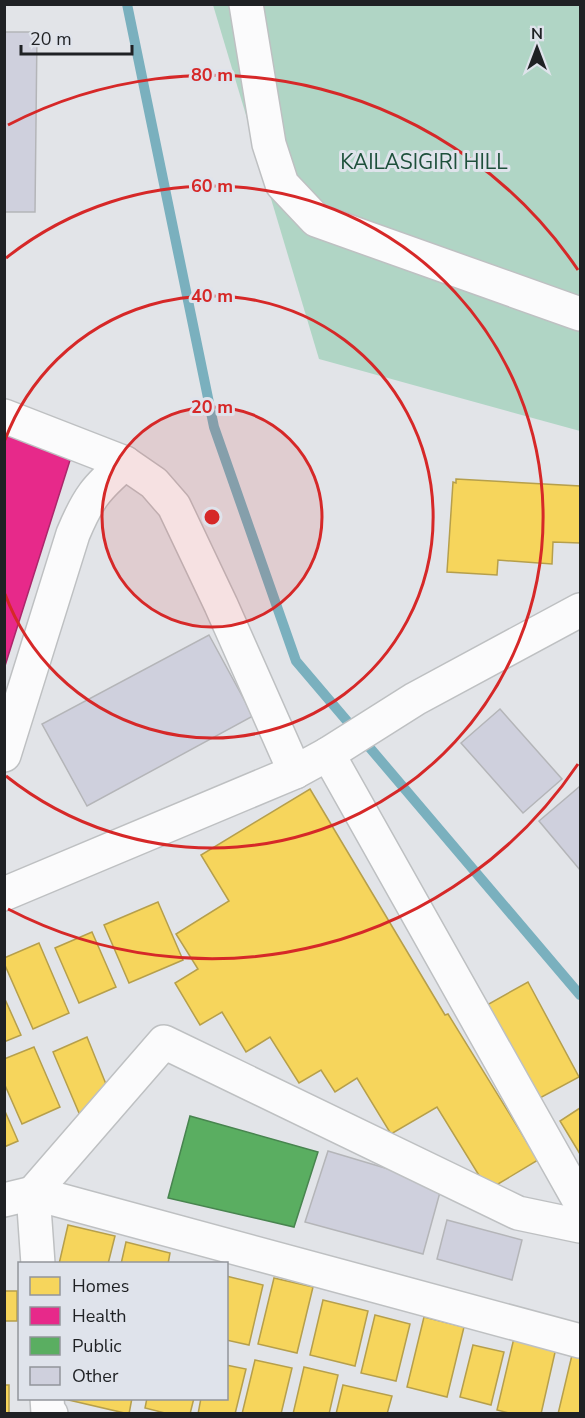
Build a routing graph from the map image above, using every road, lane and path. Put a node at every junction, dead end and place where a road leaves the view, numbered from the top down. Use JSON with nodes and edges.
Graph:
{"nodes":[{"id":1,"x":246,"y":4,"type":"edge"},
{"id":2,"x":580,"y":314,"type":"edge"},
{"id":3,"x":4,"y":416,"type":"edge"},
{"id":4,"x":125,"y":463,"type":"junction"},
{"id":5,"x":580,"y":610,"type":"edge"},
{"id":6,"x":338,"y":747,"type":"junction"},
{"id":7,"x":4,"y":755,"type":"edge"},
{"id":8,"x":295,"y":772,"type":"junction"},
{"id":9,"x":4,"y":894,"type":"edge"},
{"id":10,"x":19,"y":1196,"type":"edge"},
{"id":11,"x":580,"y":1202,"type":"edge"},
{"id":12,"x":580,"y":1226,"type":"edge"},
{"id":13,"x":38,"y":1262,"type":"edge"},
{"id":14,"x":580,"y":1341,"type":"edge"}],
"edges":[{"from":1,"to":2,"type":"street"},
{"from":3,"to":4,"type":"street"},
{"from":4,"to":7,"type":"street"},
{"from":4,"to":8,"type":"street"},
{"from":5,"to":6,"type":"street"},
{"from":6,"to":8,"type":"street"},
{"from":6,"to":11,"type":"street"},
{"from":8,"to":9,"type":"street"},
{"from":10,"to":12,"type":"street"},
{"from":10,"to":13,"type":"street"},
{"from":10,"to":14,"type":"street"}]}
